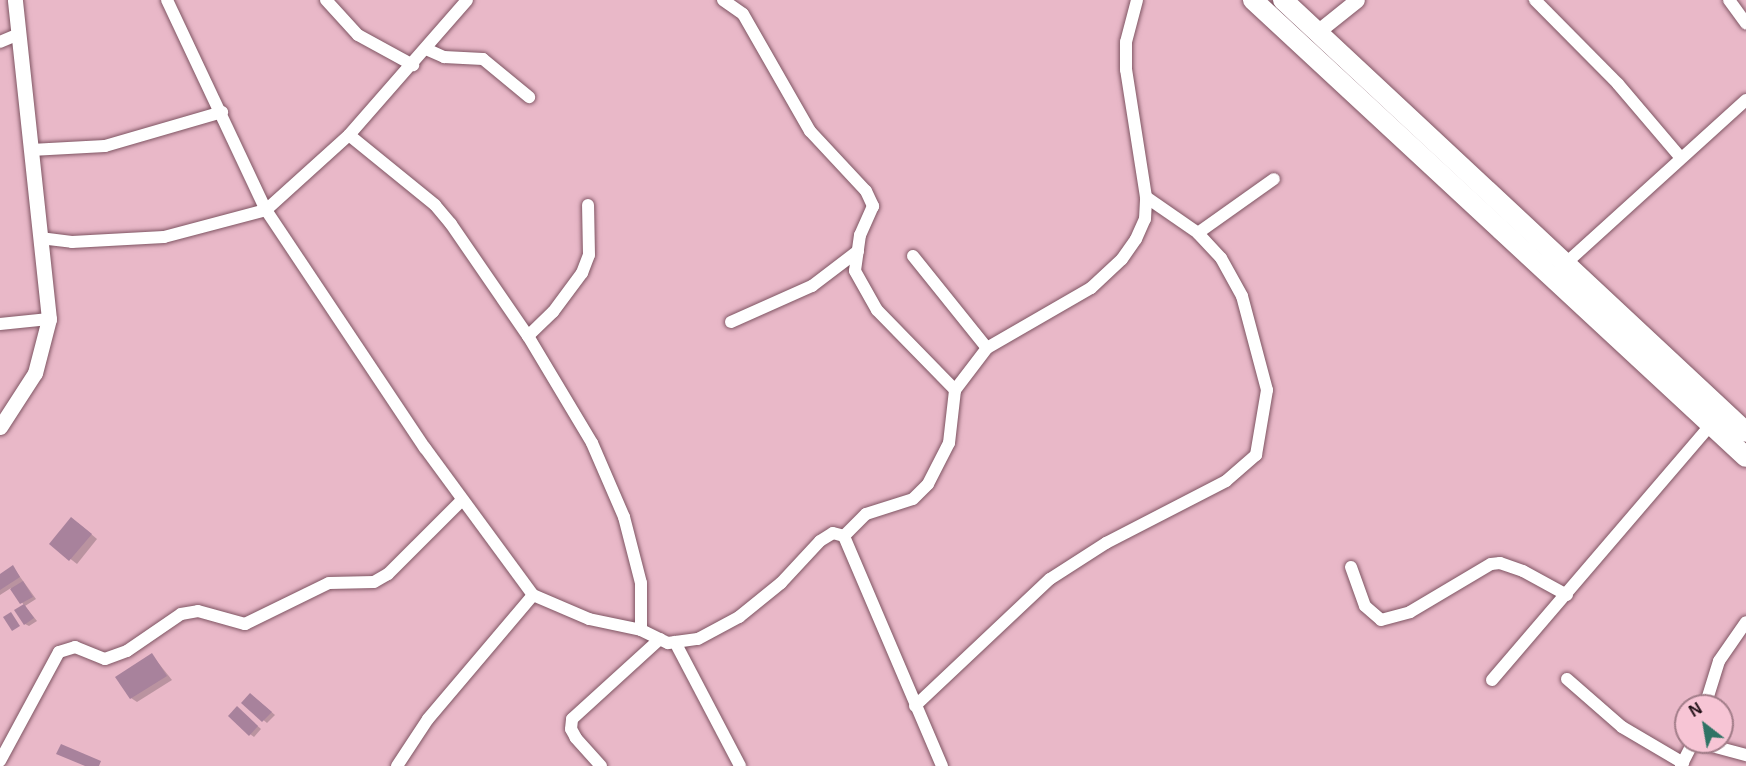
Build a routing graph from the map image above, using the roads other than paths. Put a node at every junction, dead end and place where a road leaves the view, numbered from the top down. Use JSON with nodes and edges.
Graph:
{"nodes":[{"id":1,"x":15,"y":0,"type":"edge"},
{"id":2,"x":166,"y":0,"type":"edge"},
{"id":3,"x":326,"y":0,"type":"edge"},
{"id":4,"x":467,"y":0,"type":"edge"},
{"id":5,"x":1137,"y":0,"type":"edge"},
{"id":6,"x":1253,"y":0,"type":"edge"},
{"id":7,"x":1283,"y":0,"type":"edge"},
{"id":8,"x":1357,"y":0,"type":"edge"},
{"id":9,"x":1535,"y":0,"type":"edge"},
{"id":10,"x":1729,"y":0,"type":"edge"},
{"id":11,"x":728,"y":1,"type":"edge"},
{"id":12,"x":1746,"y":23,"type":"edge"},
{"id":13,"x":1317,"y":32,"type":"junction"},
{"id":14,"x":19,"y":34,"type":"junction"},
{"id":15,"x":0,"y":42,"type":"edge"},
{"id":16,"x":426,"y":49,"type":"junction"},
{"id":17,"x":413,"y":65,"type":"junction"},
{"id":18,"x":529,"y":98,"type":"dead end"},
{"id":19,"x":1746,"y":100,"type":"edge"},
{"id":20,"x":222,"y":112,"type":"junction"},
{"id":21,"x":349,"y":135,"type":"junction"},
{"id":22,"x":31,"y":150,"type":"junction"},
{"id":23,"x":1681,"y":158,"type":"junction"},
{"id":24,"x":1274,"y":179,"type":"dead end"},
{"id":25,"x":1146,"y":198,"type":"junction"},
{"id":26,"x":588,"y":205,"type":"dead end"},
{"id":27,"x":267,"y":210,"type":"junction"},
{"id":28,"x":1198,"y":233,"type":"junction"},
{"id":29,"x":40,"y":238,"type":"junction"},
{"id":30,"x":858,"y":251,"type":"junction"},
{"id":31,"x":913,"y":256,"type":"dead end"},
{"id":32,"x":1565,"y":264,"type":"junction"},
{"id":33,"x":49,"y":319,"type":"junction"},
{"id":34,"x":732,"y":322,"type":"dead end"},
{"id":35,"x":0,"y":324,"type":"edge"},
{"id":36,"x":528,"y":336,"type":"junction"},
{"id":37,"x":987,"y":348,"type":"junction"},
{"id":38,"x":955,"y":390,"type":"junction"},
{"id":39,"x":1710,"y":426,"type":"junction"},
{"id":40,"x":0,"y":427,"type":"edge"},
{"id":41,"x":1746,"y":432,"type":"edge"},
{"id":42,"x":1746,"y":457,"type":"edge"},
{"id":43,"x":461,"y":501,"type":"junction"},
{"id":44,"x":844,"y":537,"type":"junction"},
{"id":45,"x":1351,"y":567,"type":"dead end"},
{"id":46,"x":533,"y":595,"type":"junction"},
{"id":47,"x":1567,"y":595,"type":"junction"},
{"id":48,"x":1746,"y":621,"type":"edge"},
{"id":49,"x":641,"y":630,"type":"junction"},
{"id":50,"x":660,"y":639,"type":"junction"},
{"id":51,"x":675,"y":642,"type":"junction"},
{"id":52,"x":1567,"y":679,"type":"dead end"},
{"id":53,"x":1492,"y":680,"type":"dead end"},
{"id":54,"x":1709,"y":694,"type":"edge"},
{"id":55,"x":915,"y":706,"type":"junction"},
{"id":56,"x":0,"y":761,"type":"edge"},
{"id":57,"x":1682,"y":765,"type":"edge"},
{"id":58,"x":397,"y":766,"type":"edge"},
{"id":59,"x":601,"y":766,"type":"edge"},
{"id":60,"x":740,"y":766,"type":"edge"},
{"id":61,"x":942,"y":766,"type":"edge"}],
"edges":[{"from":1,"to":14,"type":"street"},
{"from":2,"to":20,"type":"street"},
{"from":3,"to":17,"type":"street"},
{"from":4,"to":16,"type":"street"},
{"from":5,"to":25,"type":"street"},
{"from":6,"to":39,"type":"main road"},
{"from":7,"to":13,"type":"main road"},
{"from":8,"to":13,"type":"street"},
{"from":9,"to":23,"type":"street"},
{"from":10,"to":12,"type":"street"},
{"from":11,"to":30,"type":"street"},
{"from":13,"to":32,"type":"main road"},
{"from":14,"to":15,"type":"street"},
{"from":14,"to":22,"type":"street"},
{"from":16,"to":17,"type":"street"},
{"from":16,"to":18,"type":"street"},
{"from":17,"to":21,"type":"street"},
{"from":19,"to":23,"type":"street"},
{"from":20,"to":22,"type":"street"},
{"from":20,"to":27,"type":"street"},
{"from":21,"to":27,"type":"street"},
{"from":21,"to":36,"type":"street"},
{"from":22,"to":29,"type":"street"},
{"from":23,"to":32,"type":"street"},
{"from":24,"to":28,"type":"street"},
{"from":25,"to":28,"type":"street"},
{"from":25,"to":37,"type":"street"},
{"from":26,"to":36,"type":"street"},
{"from":27,"to":29,"type":"street"},
{"from":27,"to":43,"type":"street"},
{"from":28,"to":55,"type":"street"},
{"from":29,"to":33,"type":"street"},
{"from":30,"to":34,"type":"street"},
{"from":30,"to":38,"type":"street"},
{"from":31,"to":37,"type":"street"},
{"from":32,"to":41,"type":"main road"},
{"from":33,"to":35,"type":"street"},
{"from":33,"to":40,"type":"street"},
{"from":36,"to":49,"type":"street"},
{"from":37,"to":38,"type":"street"},
{"from":38,"to":44,"type":"street"},
{"from":39,"to":42,"type":"main road"},
{"from":39,"to":47,"type":"street"},
{"from":43,"to":46,"type":"street"},
{"from":43,"to":56,"type":"street"},
{"from":44,"to":51,"type":"street"},
{"from":44,"to":55,"type":"street"},
{"from":45,"to":47,"type":"street"},
{"from":46,"to":49,"type":"street"},
{"from":46,"to":58,"type":"street"},
{"from":47,"to":53,"type":"street"},
{"from":48,"to":54,"type":"street"},
{"from":49,"to":50,"type":"street"},
{"from":50,"to":51,"type":"street"},
{"from":50,"to":59,"type":"street"},
{"from":51,"to":60,"type":"street"},
{"from":52,"to":57,"type":"street"},
{"from":55,"to":61,"type":"street"}]}
